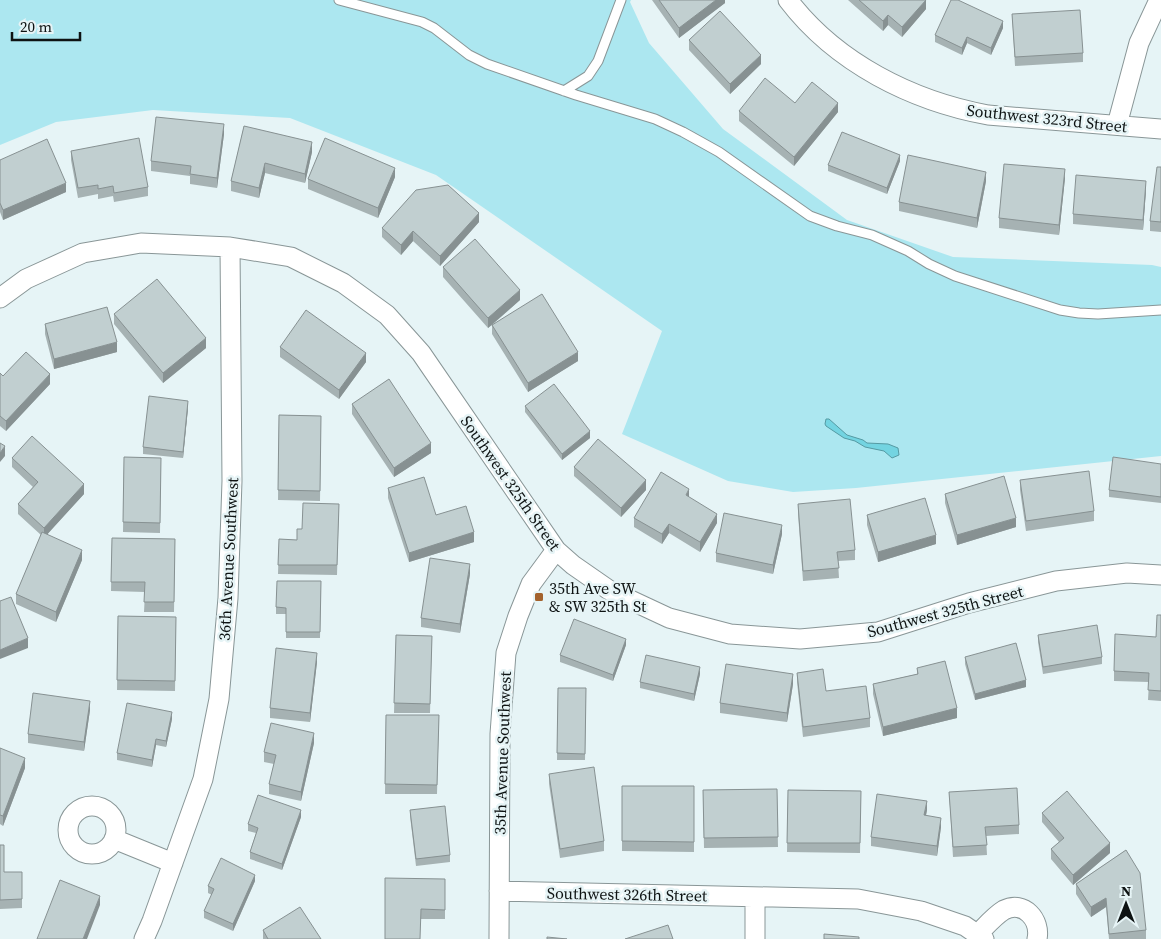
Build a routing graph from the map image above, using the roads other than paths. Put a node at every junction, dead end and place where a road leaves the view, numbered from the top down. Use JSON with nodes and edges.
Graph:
{"nodes":[{"id":1,"x":339,"y":0,"type":"edge"},
{"id":2,"x":621,"y":0,"type":"edge"},
{"id":3,"x":788,"y":0,"type":"edge"},
{"id":4,"x":1158,"y":0,"type":"edge"},
{"id":5,"x":564,"y":91,"type":"junction"},
{"id":6,"x":1117,"y":126,"type":"junction"},
{"id":7,"x":1161,"y":129,"type":"edge"},
{"id":8,"x":230,"y":247,"type":"junction"},
{"id":9,"x":0,"y":298,"type":"edge"},
{"id":10,"x":1161,"y":310,"type":"edge"},
{"id":11,"x":556,"y":550,"type":"junction"},
{"id":12,"x":1161,"y":575,"type":"edge"},
{"id":13,"x":114,"y":839,"type":"dead end"},
{"id":14,"x":173,"y":863,"type":"junction"},
{"id":15,"x":499,"y":891,"type":"junction"},
{"id":16,"x":755,"y":897,"type":"junction"},
{"id":17,"x":980,"y":937,"type":"edge"},
{"id":18,"x":144,"y":939,"type":"edge"},
{"id":19,"x":499,"y":939,"type":"edge"},
{"id":20,"x":754,"y":939,"type":"edge"},
{"id":21,"x":1037,"y":939,"type":"edge"}],
"edges":[{"from":1,"to":5,"type":"lane"},
{"from":2,"to":5,"type":"lane"},
{"from":3,"to":6,"type":"street","name":"Southwest 323rd Street"},
{"from":4,"to":6,"type":"street"},
{"from":5,"to":10,"type":"lane"},
{"from":6,"to":7,"type":"street","name":"Southwest 323rd Street"},
{"from":8,"to":9,"type":"street","name":"Southwest 325th Street"},
{"from":8,"to":11,"type":"street","name":"Southwest 325th Street"},
{"from":8,"to":14,"type":"street","name":"36th Avenue Southwest"},
{"from":11,"to":12,"type":"street","name":"Southwest 325th Street"},
{"from":11,"to":15,"type":"street","name":"35th Avenue Southwest"},
{"from":13,"to":14,"type":"street"},
{"from":14,"to":18,"type":"street","name":"36th Avenue Southwest"},
{"from":15,"to":16,"type":"street","name":"Southwest 326th Street"},
{"from":15,"to":19,"type":"street","name":"35th Avenue Southwest"},
{"from":16,"to":17,"type":"street","name":"Southwest 326th Street"},
{"from":16,"to":20,"type":"street"},
{"from":17,"to":21,"type":"street","name":"Southwest 326th Street"}]}
